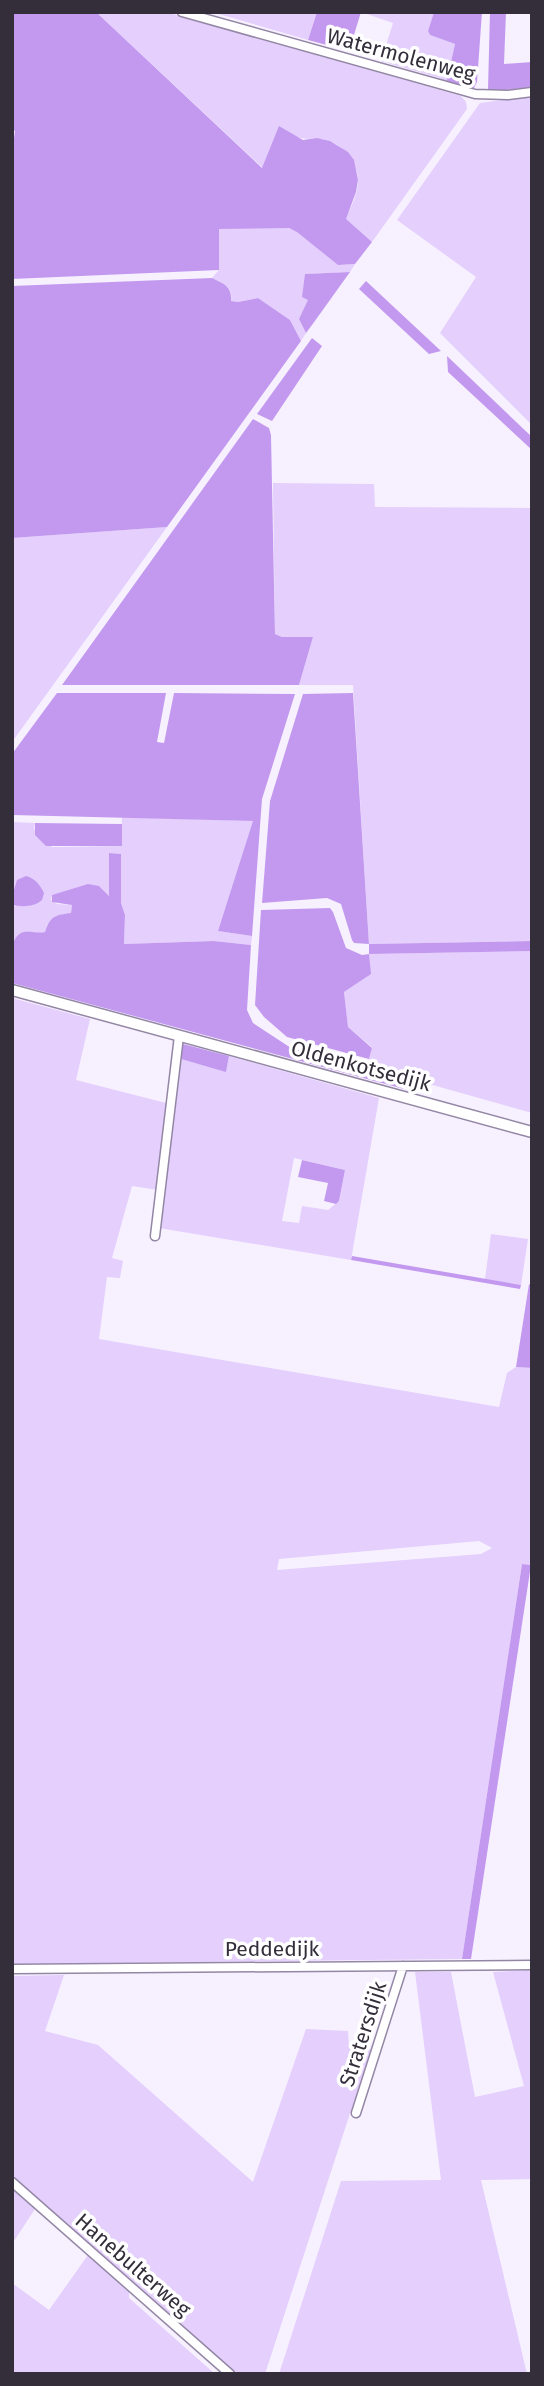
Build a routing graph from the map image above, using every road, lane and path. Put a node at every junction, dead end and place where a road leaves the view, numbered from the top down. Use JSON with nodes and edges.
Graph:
{"nodes":[{"id":1,"x":182,"y":12,"type":"edge"},
{"id":2,"x":532,"y":92,"type":"edge"},
{"id":3,"x":12,"y":990,"type":"edge"},
{"id":4,"x":179,"y":1036,"type":"junction"},
{"id":5,"x":532,"y":1132,"type":"edge"},
{"id":6,"x":155,"y":1236,"type":"dead end"},
{"id":7,"x":532,"y":1965,"type":"edge"},
{"id":8,"x":403,"y":1966,"type":"junction"},
{"id":9,"x":12,"y":1969,"type":"edge"},
{"id":10,"x":356,"y":2113,"type":"dead end"},
{"id":11,"x":12,"y":2182,"type":"edge"},
{"id":12,"x":229,"y":2374,"type":"edge"}],
"edges":[{"from":1,"to":2,"type":"street","name":"Watermolenweg"},
{"from":3,"to":4,"type":"street","name":"Oldenkotsedijk"},
{"from":4,"to":5,"type":"street","name":"Oldenkotsedijk"},
{"from":4,"to":6,"type":"street"},
{"from":7,"to":8,"type":"street","name":"Peddedijk"},
{"from":8,"to":9,"type":"street","name":"Peddedijk"},
{"from":8,"to":10,"type":"street","name":"Stratersdijk"},
{"from":11,"to":12,"type":"street","name":"Hanebulterweg"}]}
